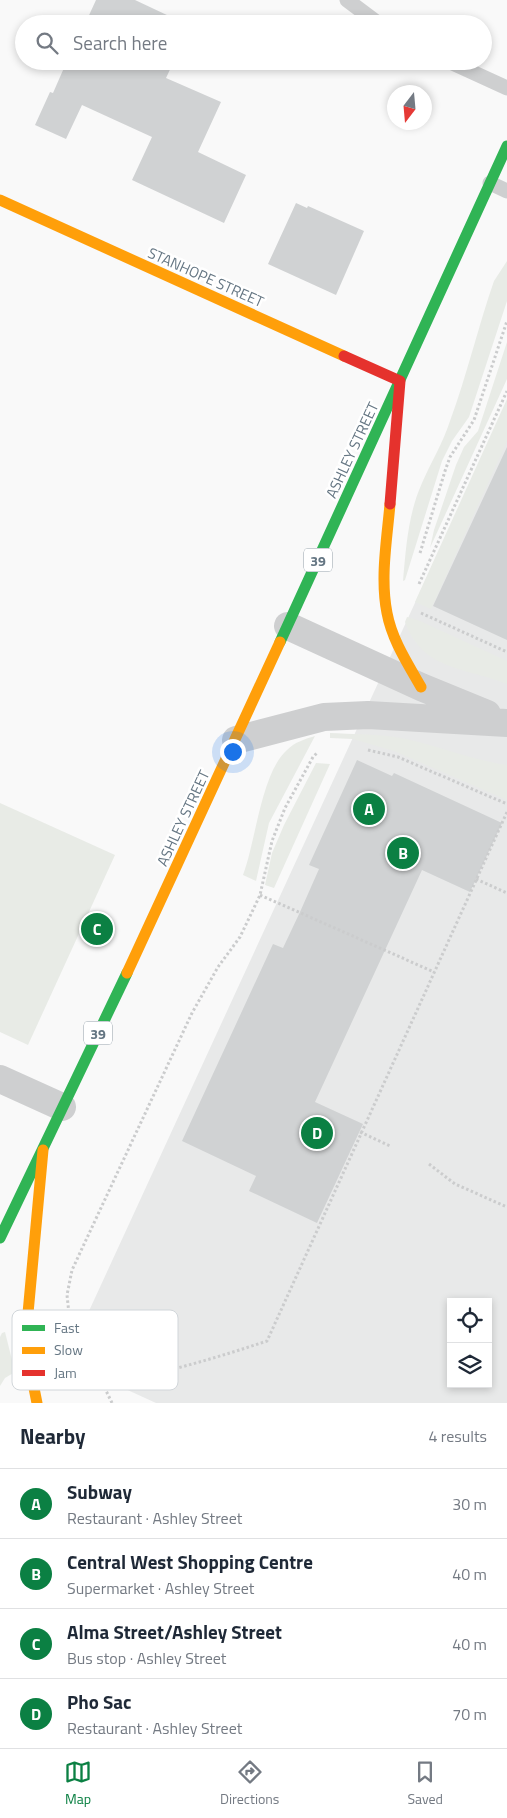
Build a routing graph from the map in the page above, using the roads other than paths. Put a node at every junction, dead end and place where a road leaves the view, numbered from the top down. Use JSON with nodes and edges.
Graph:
{"nodes":[{"id":1,"x":347,"y":0,"type":"edge"},
{"id":2,"x":367,"y":15,"type":"edge"},
{"id":3,"x":468,"y":70,"type":"edge"},
{"id":4,"x":507,"y":88,"type":"edge"},
{"id":5,"x":507,"y":146,"type":"edge"},
{"id":6,"x":490,"y":183,"type":"junction"},
{"id":7,"x":507,"y":191,"type":"edge"},
{"id":8,"x":0,"y":200,"type":"edge"},
{"id":9,"x":400,"y":381,"type":"junction"},
{"id":10,"x":288,"y":626,"type":"junction"},
{"id":11,"x":421,"y":687,"type":"junction"},
{"id":12,"x":507,"y":722,"type":"edge"},
{"id":13,"x":236,"y":740,"type":"junction"},
{"id":14,"x":0,"y":1079,"type":"edge"},
{"id":15,"x":62,"y":1107,"type":"junction"},
{"id":16,"x":44,"y":1144,"type":"junction"},
{"id":17,"x":0,"y":1238,"type":"edge"},
{"id":18,"x":28,"y":1310,"type":"edge"},
{"id":19,"x":35,"y":1390,"type":"edge"},
{"id":20,"x":38,"y":1403,"type":"edge"}],
"edges":[{"from":1,"to":2,"type":"lane"},
{"from":3,"to":4,"type":"lane"},
{"from":5,"to":6,"type":"main road","name":"ASHLEY STREET","number":"39"},
{"from":6,"to":7,"type":"lane"},
{"from":6,"to":9,"type":"main road","name":"ASHLEY STREET","number":"39"},
{"from":8,"to":9,"type":"main road","name":"STANHOPE STREET"},
{"from":9,"to":10,"type":"main road","name":"ASHLEY STREET","number":"39"},
{"from":9,"to":11,"type":"main road","name":"ASHLEY STREET"},
{"from":10,"to":11,"type":"street"},
{"from":10,"to":13,"type":"main road","name":"ASHLEY STREET","number":"39"},
{"from":11,"to":12,"type":"street"},
{"from":12,"to":13,"type":"street"},
{"from":13,"to":15,"type":"main road","name":"ASHLEY STREET","number":"39"},
{"from":14,"to":15,"type":"street"},
{"from":15,"to":16,"type":"main road","name":"ASHLEY STREET","number":"39"},
{"from":16,"to":17,"type":"main road","name":"ASHLEY STREET","number":"39"},
{"from":16,"to":18,"type":"main road"},
{"from":19,"to":20,"type":"main road"}]}
